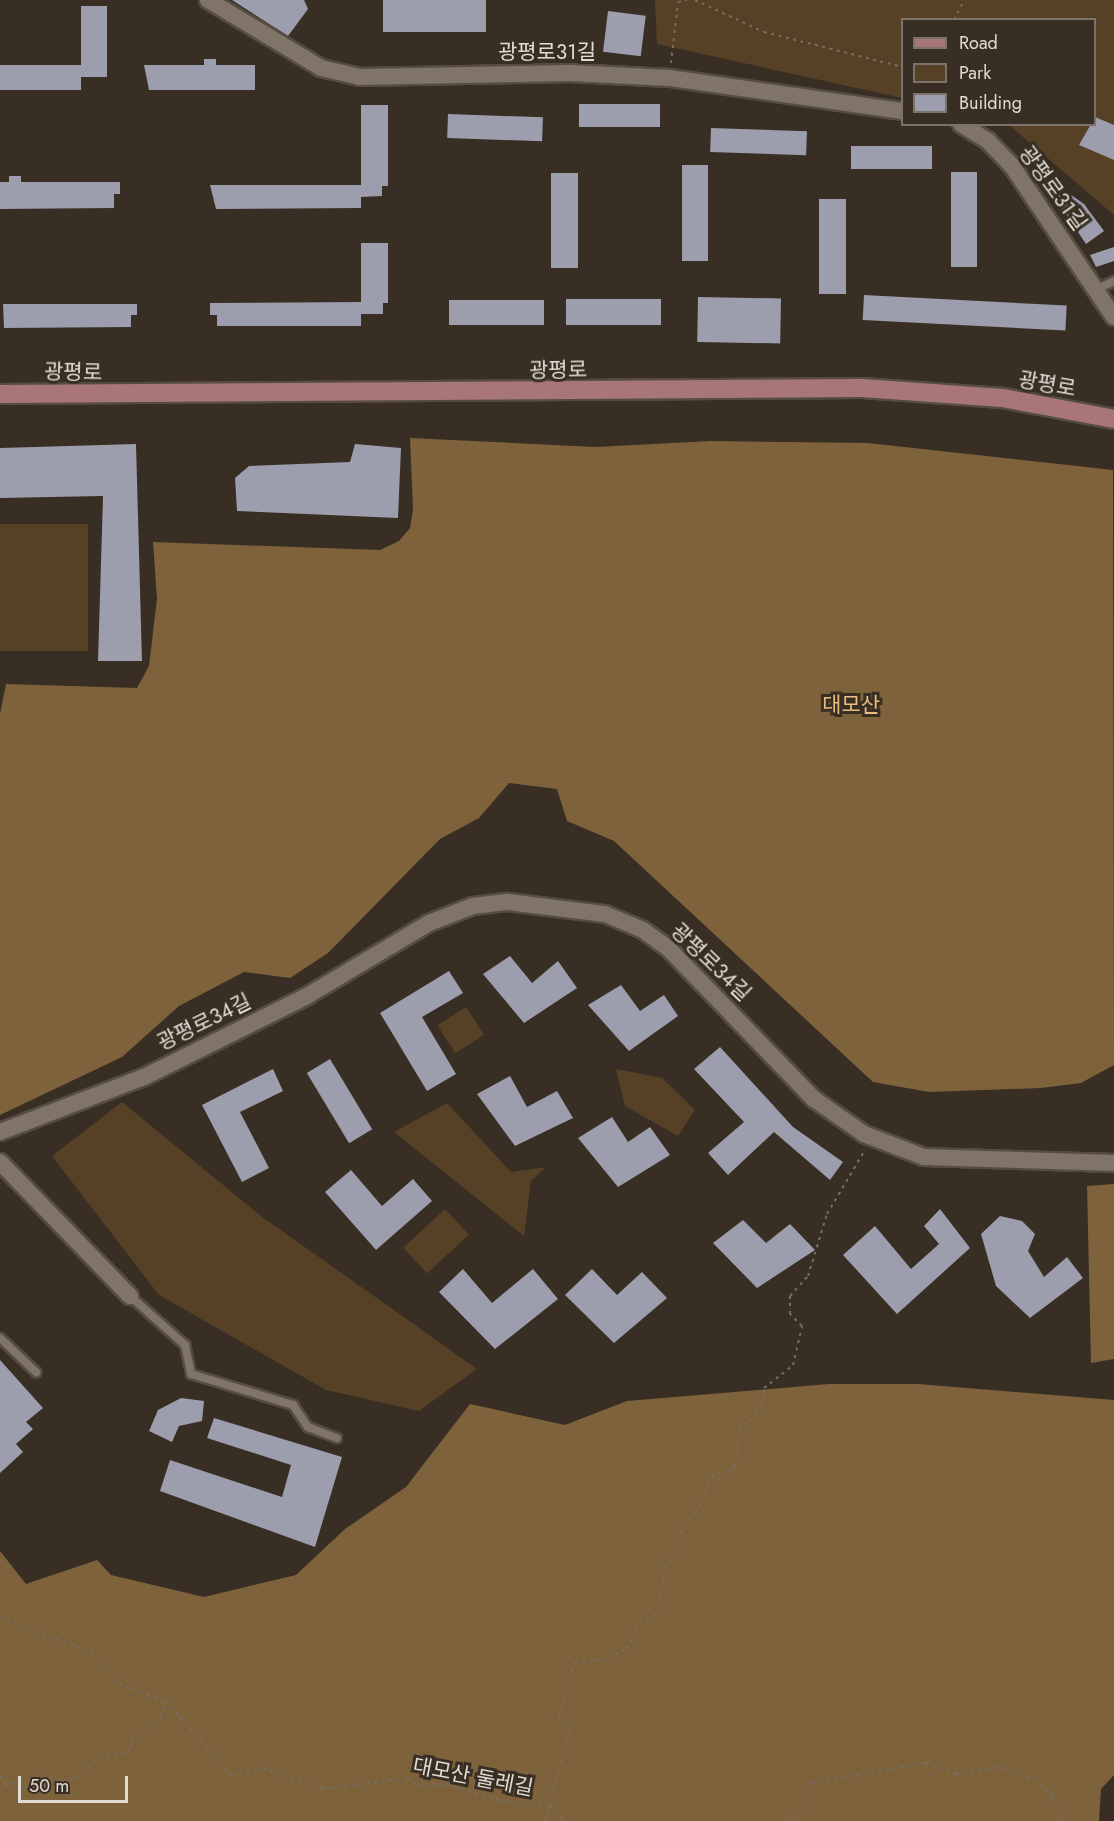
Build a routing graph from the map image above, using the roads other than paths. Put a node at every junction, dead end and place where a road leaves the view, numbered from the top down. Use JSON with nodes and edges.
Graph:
{"nodes":[{"id":1,"x":208,"y":0,"type":"edge"},
{"id":2,"x":901,"y":111,"type":"edge"},
{"id":3,"x":964,"y":126,"type":"edge"},
{"id":4,"x":1114,"y":281,"type":"edge"},
{"id":5,"x":1096,"y":289,"type":"junction"},
{"id":6,"x":1114,"y":317,"type":"edge"},
{"id":7,"x":0,"y":394,"type":"edge"},
{"id":8,"x":1114,"y":419,"type":"edge"},
{"id":9,"x":0,"y":1132,"type":"edge"},
{"id":10,"x":0,"y":1162,"type":"edge"},
{"id":11,"x":1114,"y":1163,"type":"edge"},
{"id":12,"x":130,"y":1296,"type":"joint"},
{"id":13,"x":0,"y":1338,"type":"edge"},
{"id":14,"x":36,"y":1372,"type":"dead end"},
{"id":15,"x":337,"y":1438,"type":"dead end"}],
"edges":[{"from":1,"to":2,"type":"street","name":"광평로31길"},
{"from":3,"to":5,"type":"street","name":"광평로31길"},
{"from":4,"to":5,"type":"lane"},
{"from":5,"to":6,"type":"street","name":"광평로31길"},
{"from":7,"to":8,"type":"main road","name":"광평로"},
{"from":9,"to":11,"type":"street","name":"광평로34길"},
{"from":10,"to":12,"type":"street"},
{"from":12,"to":15,"type":"lane"},
{"from":13,"to":14,"type":"lane"}]}
